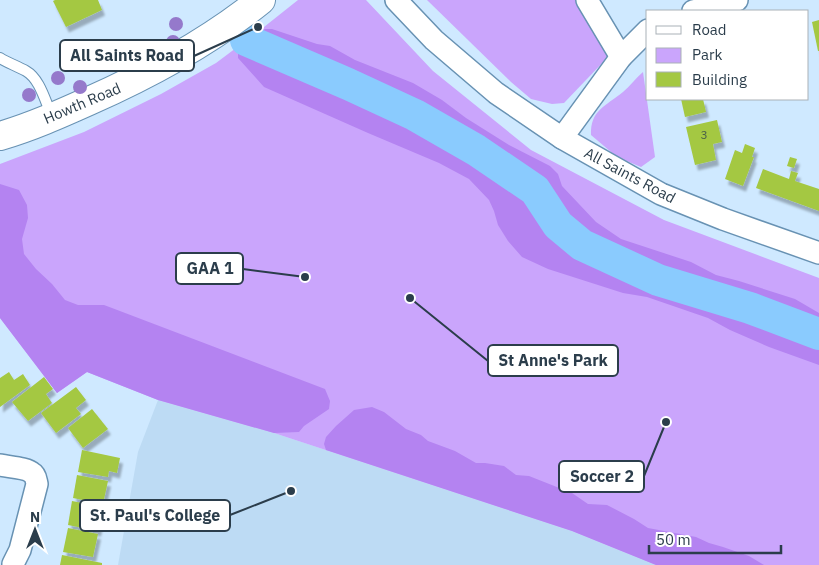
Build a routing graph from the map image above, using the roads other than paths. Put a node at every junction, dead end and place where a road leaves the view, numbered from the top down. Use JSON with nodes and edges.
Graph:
{"nodes":[{"id":1,"x":261,"y":0,"type":"edge"},
{"id":2,"x":396,"y":0,"type":"edge"},
{"id":3,"x":587,"y":0,"type":"edge"},
{"id":4,"x":737,"y":0,"type":"edge"},
{"id":5,"x":697,"y":10,"type":"edge"},
{"id":6,"x":646,"y":32,"type":"edge"},
{"id":7,"x":621,"y":57,"type":"junction"},
{"id":8,"x":0,"y":58,"type":"edge"},
{"id":9,"x":52,"y":117,"type":"junction"},
{"id":10,"x":0,"y":136,"type":"edge"},
{"id":11,"x":562,"y":138,"type":"junction"},
{"id":12,"x":819,"y":253,"type":"edge"},
{"id":13,"x":0,"y":465,"type":"edge"},
{"id":14,"x":13,"y":564,"type":"dead end"}],
"edges":[{"from":1,"to":9,"type":"main road","name":"Howth Road"},
{"from":2,"to":11,"type":"street","name":"All Saints Road"},
{"from":3,"to":7,"type":"street"},
{"from":4,"to":5,"type":"street"},
{"from":6,"to":7,"type":"street"},
{"from":7,"to":11,"type":"street"},
{"from":8,"to":9,"type":"lane"},
{"from":9,"to":10,"type":"main road","name":"Howth Road"},
{"from":11,"to":12,"type":"street","name":"All Saints Road"},
{"from":13,"to":14,"type":"street"}]}
